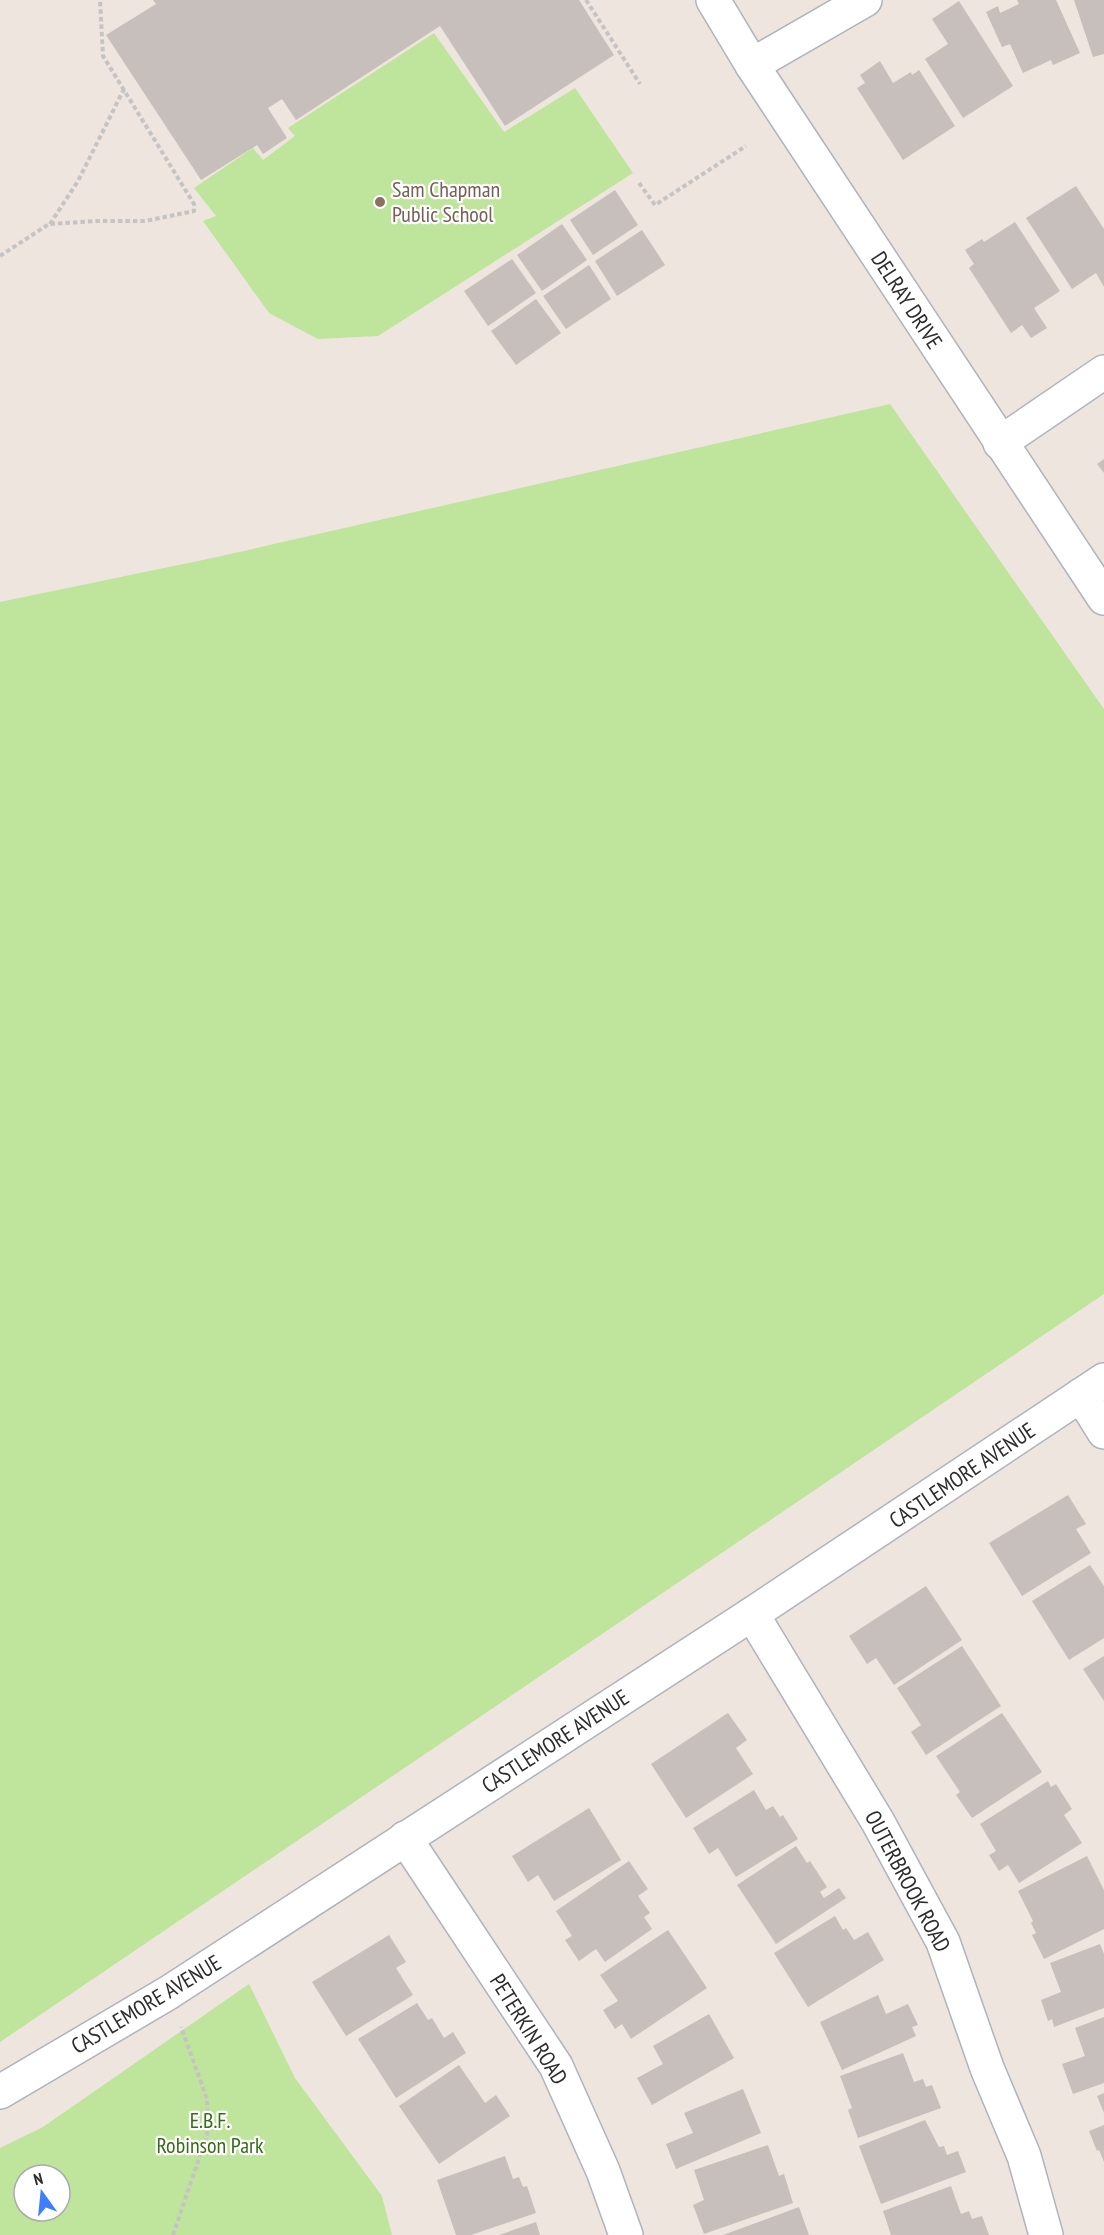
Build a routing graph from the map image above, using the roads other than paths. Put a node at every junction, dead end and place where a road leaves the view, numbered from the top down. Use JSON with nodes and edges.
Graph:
{"nodes":[{"id":1,"x":713,"y":0,"type":"edge"},
{"id":2,"x":865,"y":0,"type":"edge"},
{"id":3,"x":752,"y":65,"type":"junction"},
{"id":4,"x":1104,"y":372,"type":"edge"},
{"id":5,"x":1000,"y":443,"type":"junction"},
{"id":6,"x":1104,"y":598,"type":"edge"},
{"id":7,"x":1092,"y":1388,"type":"edge"},
{"id":8,"x":1104,"y":1432,"type":"edge"},
{"id":9,"x":752,"y":1614,"type":"junction"},
{"id":10,"x":405,"y":1838,"type":"junction"},
{"id":11,"x":0,"y":2092,"type":"edge"},
{"id":12,"x":626,"y":2235,"type":"edge"},
{"id":13,"x":1046,"y":2235,"type":"edge"}],
"edges":[{"from":1,"to":3,"type":"street","name":"DELRAY DRIVE"},
{"from":2,"to":3,"type":"street"},
{"from":3,"to":5,"type":"street","name":"DELRAY DRIVE"},
{"from":4,"to":5,"type":"street"},
{"from":5,"to":6,"type":"street","name":"DELRAY DRIVE"},
{"from":7,"to":8,"type":"street"},
{"from":7,"to":9,"type":"street","name":"CASTLEMORE AVENUE"},
{"from":9,"to":10,"type":"street","name":"CASTLEMORE AVENUE"},
{"from":9,"to":13,"type":"street","name":"OUTERBROOK ROAD"},
{"from":10,"to":11,"type":"street","name":"CASTLEMORE AVENUE"},
{"from":10,"to":12,"type":"street","name":"PETERKIN ROAD"}]}
